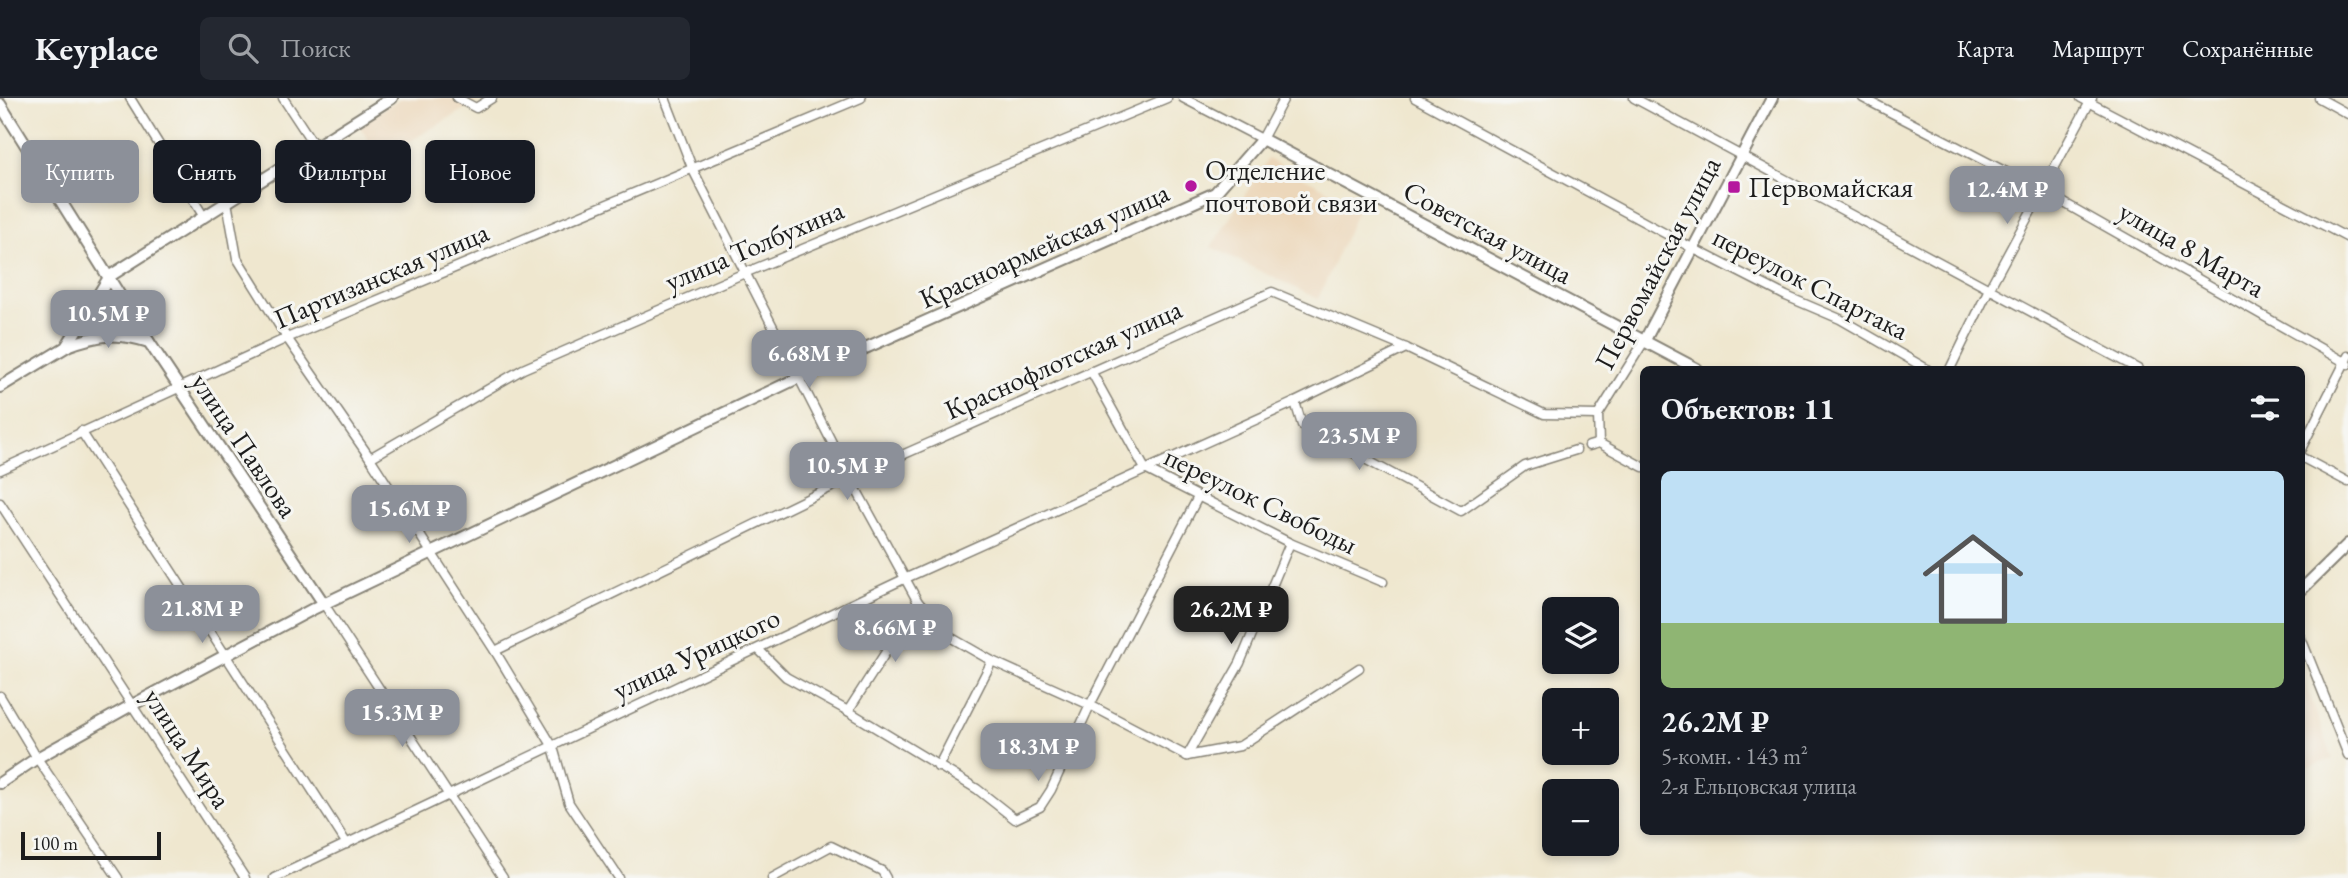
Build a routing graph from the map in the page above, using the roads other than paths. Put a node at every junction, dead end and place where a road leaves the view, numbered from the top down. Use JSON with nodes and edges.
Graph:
{"nodes":[{"id":1,"x":130,"y":98,"type":"edge"},
{"id":2,"x":283,"y":98,"type":"edge"},
{"id":3,"x":392,"y":98,"type":"edge"},
{"id":4,"x":457,"y":98,"type":"edge"},
{"id":5,"x":492,"y":98,"type":"edge"},
{"id":6,"x":665,"y":98,"type":"edge"},
{"id":7,"x":861,"y":98,"type":"edge"},
{"id":8,"x":1167,"y":98,"type":"edge"},
{"id":9,"x":1182,"y":98,"type":"edge"},
{"id":10,"x":1284,"y":98,"type":"edge"},
{"id":11,"x":1415,"y":98,"type":"edge"},
{"id":12,"x":1634,"y":98,"type":"edge"},
{"id":13,"x":1772,"y":98,"type":"edge"},
{"id":14,"x":1863,"y":98,"type":"edge"},
{"id":15,"x":2319,"y":98,"type":"edge"},
{"id":16,"x":2088,"y":100,"type":"edge"},
{"id":17,"x":0,"y":104,"type":"edge"},
{"id":18,"x":2348,"y":114,"type":"edge"},
{"id":19,"x":1262,"y":139,"type":"junction"},
{"id":20,"x":311,"y":140,"type":"edge"},
{"id":21,"x":328,"y":140,"type":"edge"},
{"id":22,"x":1741,"y":155,"type":"junction"},
{"id":23,"x":693,"y":170,"type":"junction"},
{"id":24,"x":2043,"y":191,"type":"junction"},
{"id":25,"x":225,"y":203,"type":"edge"},
{"id":26,"x":227,"y":203,"type":"edge"},
{"id":27,"x":204,"y":217,"type":"junction"},
{"id":28,"x":2348,"y":238,"type":"edge"},
{"id":29,"x":1692,"y":248,"type":"junction"},
{"id":30,"x":747,"y":272,"type":"junction"},
{"id":31,"x":110,"y":276,"type":"junction"},
{"id":32,"x":1989,"y":289,"type":"junction"},
{"id":33,"x":287,"y":338,"type":"junction"},
{"id":34,"x":1645,"y":340,"type":"junction"},
{"id":35,"x":149,"y":342,"type":"junction"},
{"id":36,"x":66,"y":346,"type":"junction"},
{"id":37,"x":1406,"y":348,"type":"junction"},
{"id":38,"x":2347,"y":361,"type":"edge"},
{"id":39,"x":1692,"y":366,"type":"edge"},
{"id":40,"x":1922,"y":366,"type":"edge"},
{"id":41,"x":1951,"y":366,"type":"edge"},
{"id":42,"x":2132,"y":366,"type":"edge"},
{"id":43,"x":1091,"y":371,"type":"junction"},
{"id":44,"x":800,"y":377,"type":"junction"},
{"id":45,"x":0,"y":387,"type":"edge"},
{"id":46,"x":180,"y":388,"type":"junction"},
{"id":47,"x":1295,"y":402,"type":"junction"},
{"id":48,"x":1598,"y":415,"type":"junction"},
{"id":49,"x":81,"y":431,"type":"junction"},
{"id":50,"x":2305,"y":441,"type":"edge"},
{"id":51,"x":1599,"y":443,"type":"junction"},
{"id":52,"x":1589,"y":446,"type":"dead end"},
{"id":53,"x":1576,"y":450,"type":"dead end"},
{"id":54,"x":370,"y":458,"type":"junction"},
{"id":55,"x":2305,"y":459,"type":"edge"},
{"id":56,"x":1640,"y":465,"type":"edge"},
{"id":57,"x":1145,"y":469,"type":"junction"},
{"id":58,"x":0,"y":470,"type":"edge"},
{"id":59,"x":850,"y":478,"type":"junction"},
{"id":60,"x":2348,"y":482,"type":"edge"},
{"id":61,"x":1198,"y":497,"type":"junction"},
{"id":62,"x":0,"y":503,"type":"edge"},
{"id":63,"x":1290,"y":543,"type":"junction"},
{"id":64,"x":2348,"y":544,"type":"edge"},
{"id":65,"x":432,"y":554,"type":"junction"},
{"id":66,"x":904,"y":579,"type":"junction"},
{"id":67,"x":1383,"y":582,"type":"dead end"},
{"id":68,"x":2305,"y":586,"type":"edge"},
{"id":69,"x":918,"y":602,"type":"junction"},
{"id":70,"x":324,"y":604,"type":"junction"},
{"id":71,"x":2305,"y":648,"type":"edge"},
{"id":72,"x":758,"y":649,"type":"junction"},
{"id":73,"x":495,"y":650,"type":"junction"},
{"id":74,"x":226,"y":655,"type":"junction"},
{"id":75,"x":992,"y":661,"type":"junction"},
{"id":76,"x":1359,"y":668,"type":"dead end"},
{"id":77,"x":0,"y":696,"type":"edge"},
{"id":78,"x":132,"y":705,"type":"junction"},
{"id":79,"x":1090,"y":705,"type":"junction"},
{"id":80,"x":848,"y":711,"type":"junction"},
{"id":81,"x":553,"y":747,"type":"junction"},
{"id":82,"x":2348,"y":755,"type":"edge"},
{"id":83,"x":1187,"y":756,"type":"junction"},
{"id":84,"x":37,"y":758,"type":"junction"},
{"id":85,"x":938,"y":767,"type":"junction"},
{"id":86,"x":0,"y":783,"type":"edge"},
{"id":87,"x":449,"y":794,"type":"junction"},
{"id":88,"x":347,"y":844,"type":"junction"},
{"id":89,"x":118,"y":878,"type":"edge"},
{"id":90,"x":244,"y":878,"type":"edge"},
{"id":91,"x":274,"y":878,"type":"edge"},
{"id":92,"x":503,"y":878,"type":"edge"},
{"id":93,"x":619,"y":878,"type":"edge"},
{"id":94,"x":772,"y":878,"type":"edge"},
{"id":95,"x":886,"y":878,"type":"edge"}],
"edges":[{"from":1,"to":27,"type":"street"},
{"from":2,"to":20,"type":"street"},
{"from":3,"to":21,"type":"street"},
{"from":4,"to":5,"type":"street"},
{"from":6,"to":23,"type":"street"},
{"from":7,"to":23,"type":"street","name":"Партизанская улица"},
{"from":8,"to":30,"type":"street","name":"улица Толбухина"},
{"from":9,"to":19,"type":"street","name":"Советская улица"},
{"from":10,"to":19,"type":"street"},
{"from":11,"to":29,"type":"street","name":"переулок Спартака"},
{"from":12,"to":22,"type":"street"},
{"from":13,"to":22,"type":"street","name":"Первомайская улица"},
{"from":14,"to":24,"type":"street","name":"улица 8 Марта"},
{"from":15,"to":18,"type":"street"},
{"from":16,"to":24,"type":"street"},
{"from":16,"to":28,"type":"street"},
{"from":17,"to":31,"type":"street","name":"улица Павлова"},
{"from":19,"to":34,"type":"street","name":"Советская улица"},
{"from":19,"to":44,"type":"street","name":"Красноармейская улица"},
{"from":22,"to":29,"type":"street","name":"Первомайская улица"},
{"from":22,"to":32,"type":"street"},
{"from":23,"to":30,"type":"street"},
{"from":23,"to":33,"type":"street","name":"Партизанская улица"},
{"from":24,"to":32,"type":"street"},
{"from":24,"to":38,"type":"street","name":"улица 8 Марта"},
{"from":25,"to":27,"type":"street"},
{"from":26,"to":33,"type":"street"},
{"from":27,"to":31,"type":"street"},
{"from":29,"to":34,"type":"street","name":"Первомайская улица"},
{"from":29,"to":40,"type":"street","name":"переулок Спартака"},
{"from":30,"to":44,"type":"street"},
{"from":30,"to":54,"type":"street","name":"улица Толбухина"},
{"from":31,"to":35,"type":"street","name":"улица Павлова"},
{"from":31,"to":36,"type":"street"},
{"from":32,"to":41,"type":"street"},
{"from":32,"to":42,"type":"street"},
{"from":33,"to":46,"type":"street","name":"Партизанская улица"},
{"from":33,"to":54,"type":"street"},
{"from":34,"to":39,"type":"street","name":"Советская улица"},
{"from":34,"to":48,"type":"street","name":"Первомайская улица"},
{"from":35,"to":36,"type":"street"},
{"from":35,"to":46,"type":"street","name":"улица Павлова"},
{"from":36,"to":45,"type":"street"},
{"from":37,"to":43,"type":"street","name":"Краснофлотская улица"},
{"from":37,"to":47,"type":"street","name":"улица Урицкого"},
{"from":37,"to":48,"type":"street"},
{"from":38,"to":50,"type":"street"},
{"from":43,"to":57,"type":"street","name":"переулок Свободы"},
{"from":43,"to":59,"type":"street","name":"Краснофлотская улица"},
{"from":44,"to":59,"type":"street"},
{"from":44,"to":65,"type":"street","name":"Красноармейская улица"},
{"from":46,"to":49,"type":"street","name":"Партизанская улица"},
{"from":46,"to":70,"type":"street","name":"улица Павлова"},
{"from":47,"to":53,"type":"street"},
{"from":47,"to":57,"type":"street","name":"улица Урицкого"},
{"from":48,"to":51,"type":"street"},
{"from":49,"to":58,"type":"street","name":"Партизанская улица"},
{"from":49,"to":74,"type":"street"},
{"from":51,"to":52,"type":"street"},
{"from":51,"to":56,"type":"street"},
{"from":54,"to":65,"type":"street"},
{"from":55,"to":60,"type":"street"},
{"from":57,"to":61,"type":"street","name":"переулок Свободы"},
{"from":57,"to":66,"type":"street","name":"улица Урицкого"},
{"from":59,"to":66,"type":"street"},
{"from":59,"to":73,"type":"street","name":"Краснофлотская улица"},
{"from":61,"to":63,"type":"street","name":"переулок Свободы"},
{"from":61,"to":79,"type":"street"},
{"from":62,"to":78,"type":"street","name":"улица Мира"},
{"from":63,"to":67,"type":"street","name":"переулок Свободы"},
{"from":63,"to":83,"type":"street"},
{"from":64,"to":68,"type":"street"},
{"from":65,"to":70,"type":"street","name":"Красноармейская улица"},
{"from":65,"to":73,"type":"street"},
{"from":66,"to":69,"type":"street"},
{"from":66,"to":72,"type":"street","name":"улица Урицкого"},
{"from":69,"to":75,"type":"street"},
{"from":69,"to":80,"type":"street"},
{"from":70,"to":74,"type":"street","name":"Красноармейская улица"},
{"from":70,"to":87,"type":"street","name":"улица Павлова"},
{"from":71,"to":82,"type":"street"},
{"from":72,"to":80,"type":"street"},
{"from":72,"to":81,"type":"street","name":"улица Урицкого"},
{"from":73,"to":81,"type":"street"},
{"from":74,"to":78,"type":"street","name":"Красноармейская улица"},
{"from":74,"to":88,"type":"street"},
{"from":75,"to":79,"type":"street"},
{"from":75,"to":85,"type":"street"},
{"from":76,"to":83,"type":"street"},
{"from":77,"to":84,"type":"street"},
{"from":78,"to":84,"type":"street","name":"Красноармейская улица"},
{"from":78,"to":90,"type":"street","name":"улица Мира"},
{"from":79,"to":83,"type":"street"},
{"from":79,"to":85,"type":"street"},
{"from":80,"to":85,"type":"street"},
{"from":81,"to":87,"type":"street","name":"улица Урицкого"},
{"from":81,"to":93,"type":"street"},
{"from":84,"to":86,"type":"street","name":"Красноармейская улица"},
{"from":84,"to":89,"type":"street"},
{"from":87,"to":88,"type":"street","name":"улица Урицкого"},
{"from":87,"to":92,"type":"street","name":"улица Павлова"},
{"from":88,"to":91,"type":"street","name":"улица Урицкого"},
{"from":94,"to":95,"type":"street"}]}
